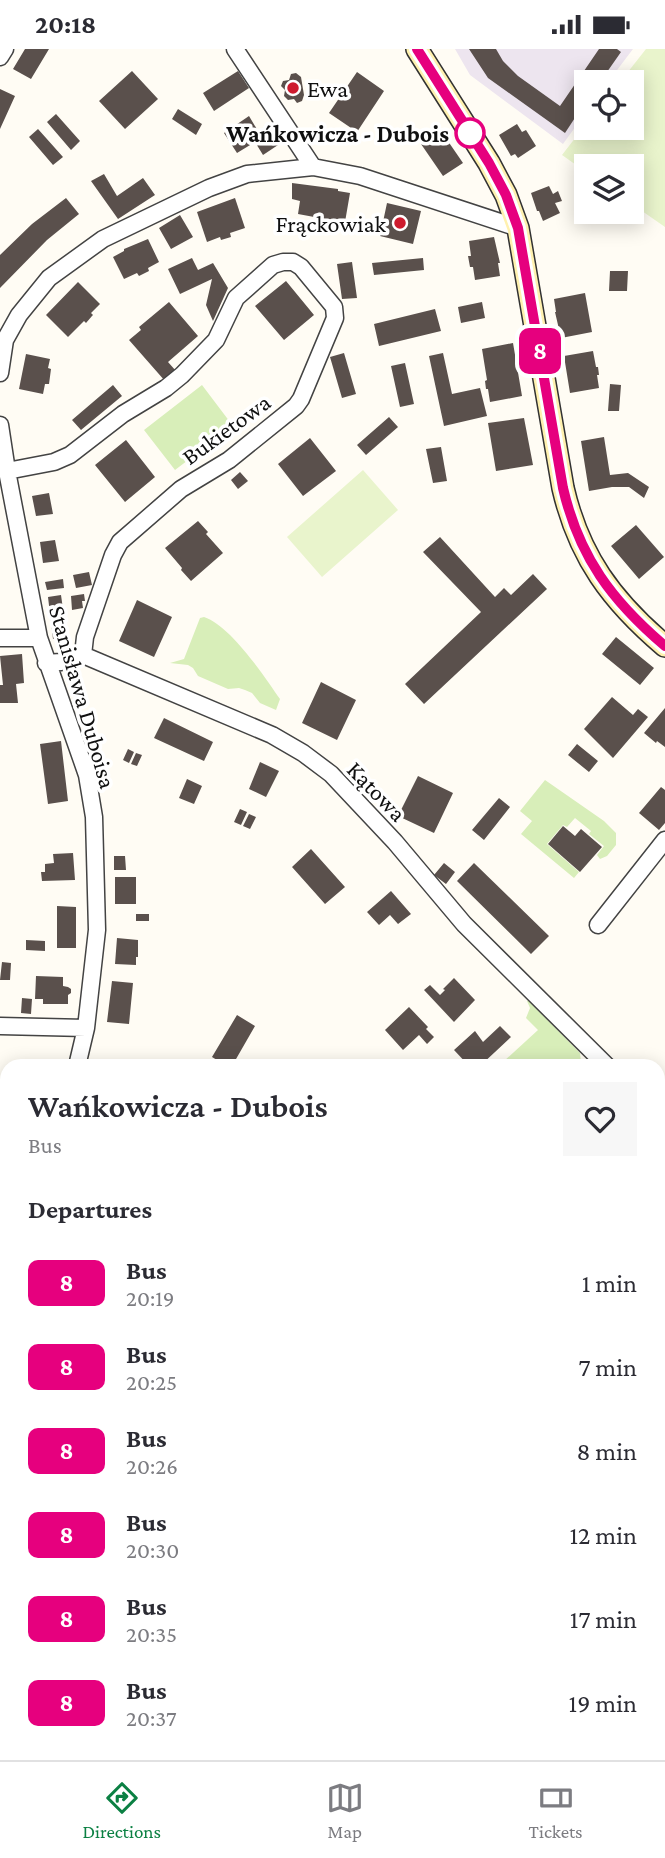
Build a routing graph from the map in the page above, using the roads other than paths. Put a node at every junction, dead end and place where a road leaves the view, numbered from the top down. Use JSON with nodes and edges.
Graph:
{"nodes":[{"id":1,"x":5,"y":49,"type":"edge"},
{"id":2,"x":235,"y":49,"type":"edge"},
{"id":3,"x":416,"y":49,"type":"edge"},
{"id":4,"x":0,"y":57,"type":"edge"},
{"id":5,"x":313,"y":167,"type":"junction"},
{"id":6,"x":518,"y":228,"type":"junction"},
{"id":7,"x":3,"y":340,"type":"edge"},
{"id":8,"x":0,"y":373,"type":"edge"},
{"id":9,"x":0,"y":425,"type":"edge"},
{"id":10,"x":7,"y":471,"type":"junction"},
{"id":11,"x":0,"y":638,"type":"edge"},
{"id":12,"x":39,"y":638,"type":"junction"},
{"id":13,"x":665,"y":646,"type":"edge"},
{"id":14,"x":83,"y":655,"type":"junction"},
{"id":15,"x":46,"y":663,"type":"junction"},
{"id":16,"x":665,"y":840,"type":"edge"},
{"id":17,"x":598,"y":925,"type":"dead end"},
{"id":18,"x":0,"y":1026,"type":"edge"},
{"id":19,"x":86,"y":1028,"type":"junction"},
{"id":20,"x":79,"y":1059,"type":"edge"},
{"id":21,"x":600,"y":1059,"type":"edge"}],
"edges":[{"from":1,"to":4,"type":"street"},
{"from":2,"to":5,"type":"street"},
{"from":3,"to":6,"type":"street"},
{"from":5,"to":6,"type":"street"},
{"from":5,"to":7,"type":"street"},
{"from":6,"to":13,"type":"street"},
{"from":7,"to":8,"type":"street"},
{"from":9,"to":10,"type":"street","name":"Stanisława Duboisa"},
{"from":10,"to":12,"type":"street","name":"Stanisława Duboisa"},
{"from":10,"to":14,"type":"street","name":"Bukietowa"},
{"from":11,"to":12,"type":"street"},
{"from":12,"to":15,"type":"street","name":"Stanisława Duboisa"},
{"from":14,"to":15,"type":"street"},
{"from":14,"to":21,"type":"street","name":"Kątowa"},
{"from":15,"to":19,"type":"street","name":"Stanisława Duboisa"},
{"from":16,"to":17,"type":"street"},
{"from":18,"to":19,"type":"street"},
{"from":19,"to":20,"type":"street","name":"Stanisława Duboisa"}]}
